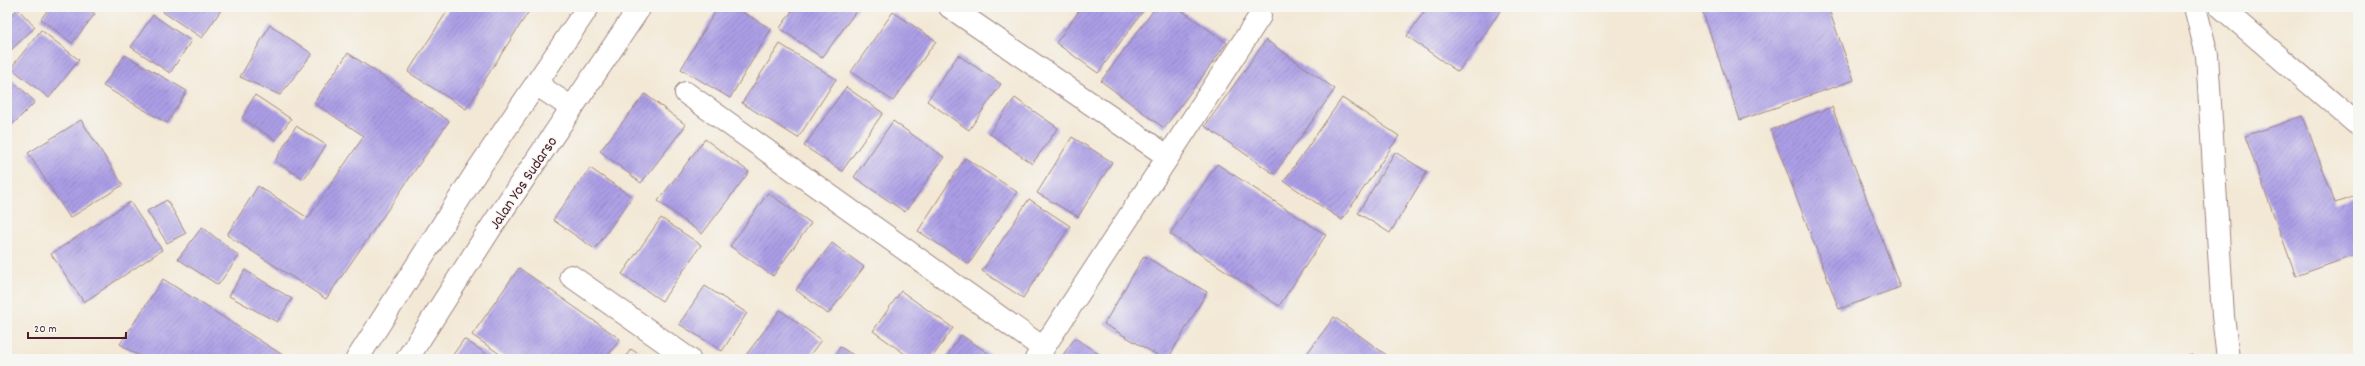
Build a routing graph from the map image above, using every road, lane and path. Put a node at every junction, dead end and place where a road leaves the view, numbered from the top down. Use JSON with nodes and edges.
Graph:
{"nodes":[{"id":1,"x":588,"y":7,"type":"edge"},
{"id":2,"x":640,"y":7,"type":"edge"},
{"id":3,"x":950,"y":7,"type":"edge"},
{"id":4,"x":2195,"y":7,"type":"edge"},
{"id":5,"x":2221,"y":7,"type":"edge"},
{"id":6,"x":1260,"y":16,"type":"dead end"},
{"id":7,"x":536,"y":84,"type":"junction"},
{"id":8,"x":686,"y":93,"type":"dead end"},
{"id":9,"x":572,"y":108,"type":"junction"},
{"id":10,"x":2358,"y":125,"type":"edge"},
{"id":11,"x":1167,"y":156,"type":"junction"},
{"id":12,"x":570,"y":276,"type":"dead end"},
{"id":13,"x":1039,"y":354,"type":"edge"},
{"id":14,"x":357,"y":359,"type":"edge"},
{"id":15,"x":407,"y":359,"type":"edge"},
{"id":16,"x":689,"y":359,"type":"edge"},
{"id":17,"x":2228,"y":359,"type":"edge"}],
"edges":[{"from":1,"to":7,"type":"main road"},
{"from":2,"to":9,"type":"main road","name":"Jalan Yos Sudarso"},
{"from":3,"to":11,"type":"main road"},
{"from":4,"to":17,"type":"main road"},
{"from":5,"to":10,"type":"main road"},
{"from":6,"to":11,"type":"main road"},
{"from":7,"to":9,"type":"main road"},
{"from":7,"to":14,"type":"main road"},
{"from":8,"to":13,"type":"main road"},
{"from":9,"to":15,"type":"main road","name":"Jalan Yos Sudarso"},
{"from":11,"to":13,"type":"main road"},
{"from":12,"to":16,"type":"main road"}]}
